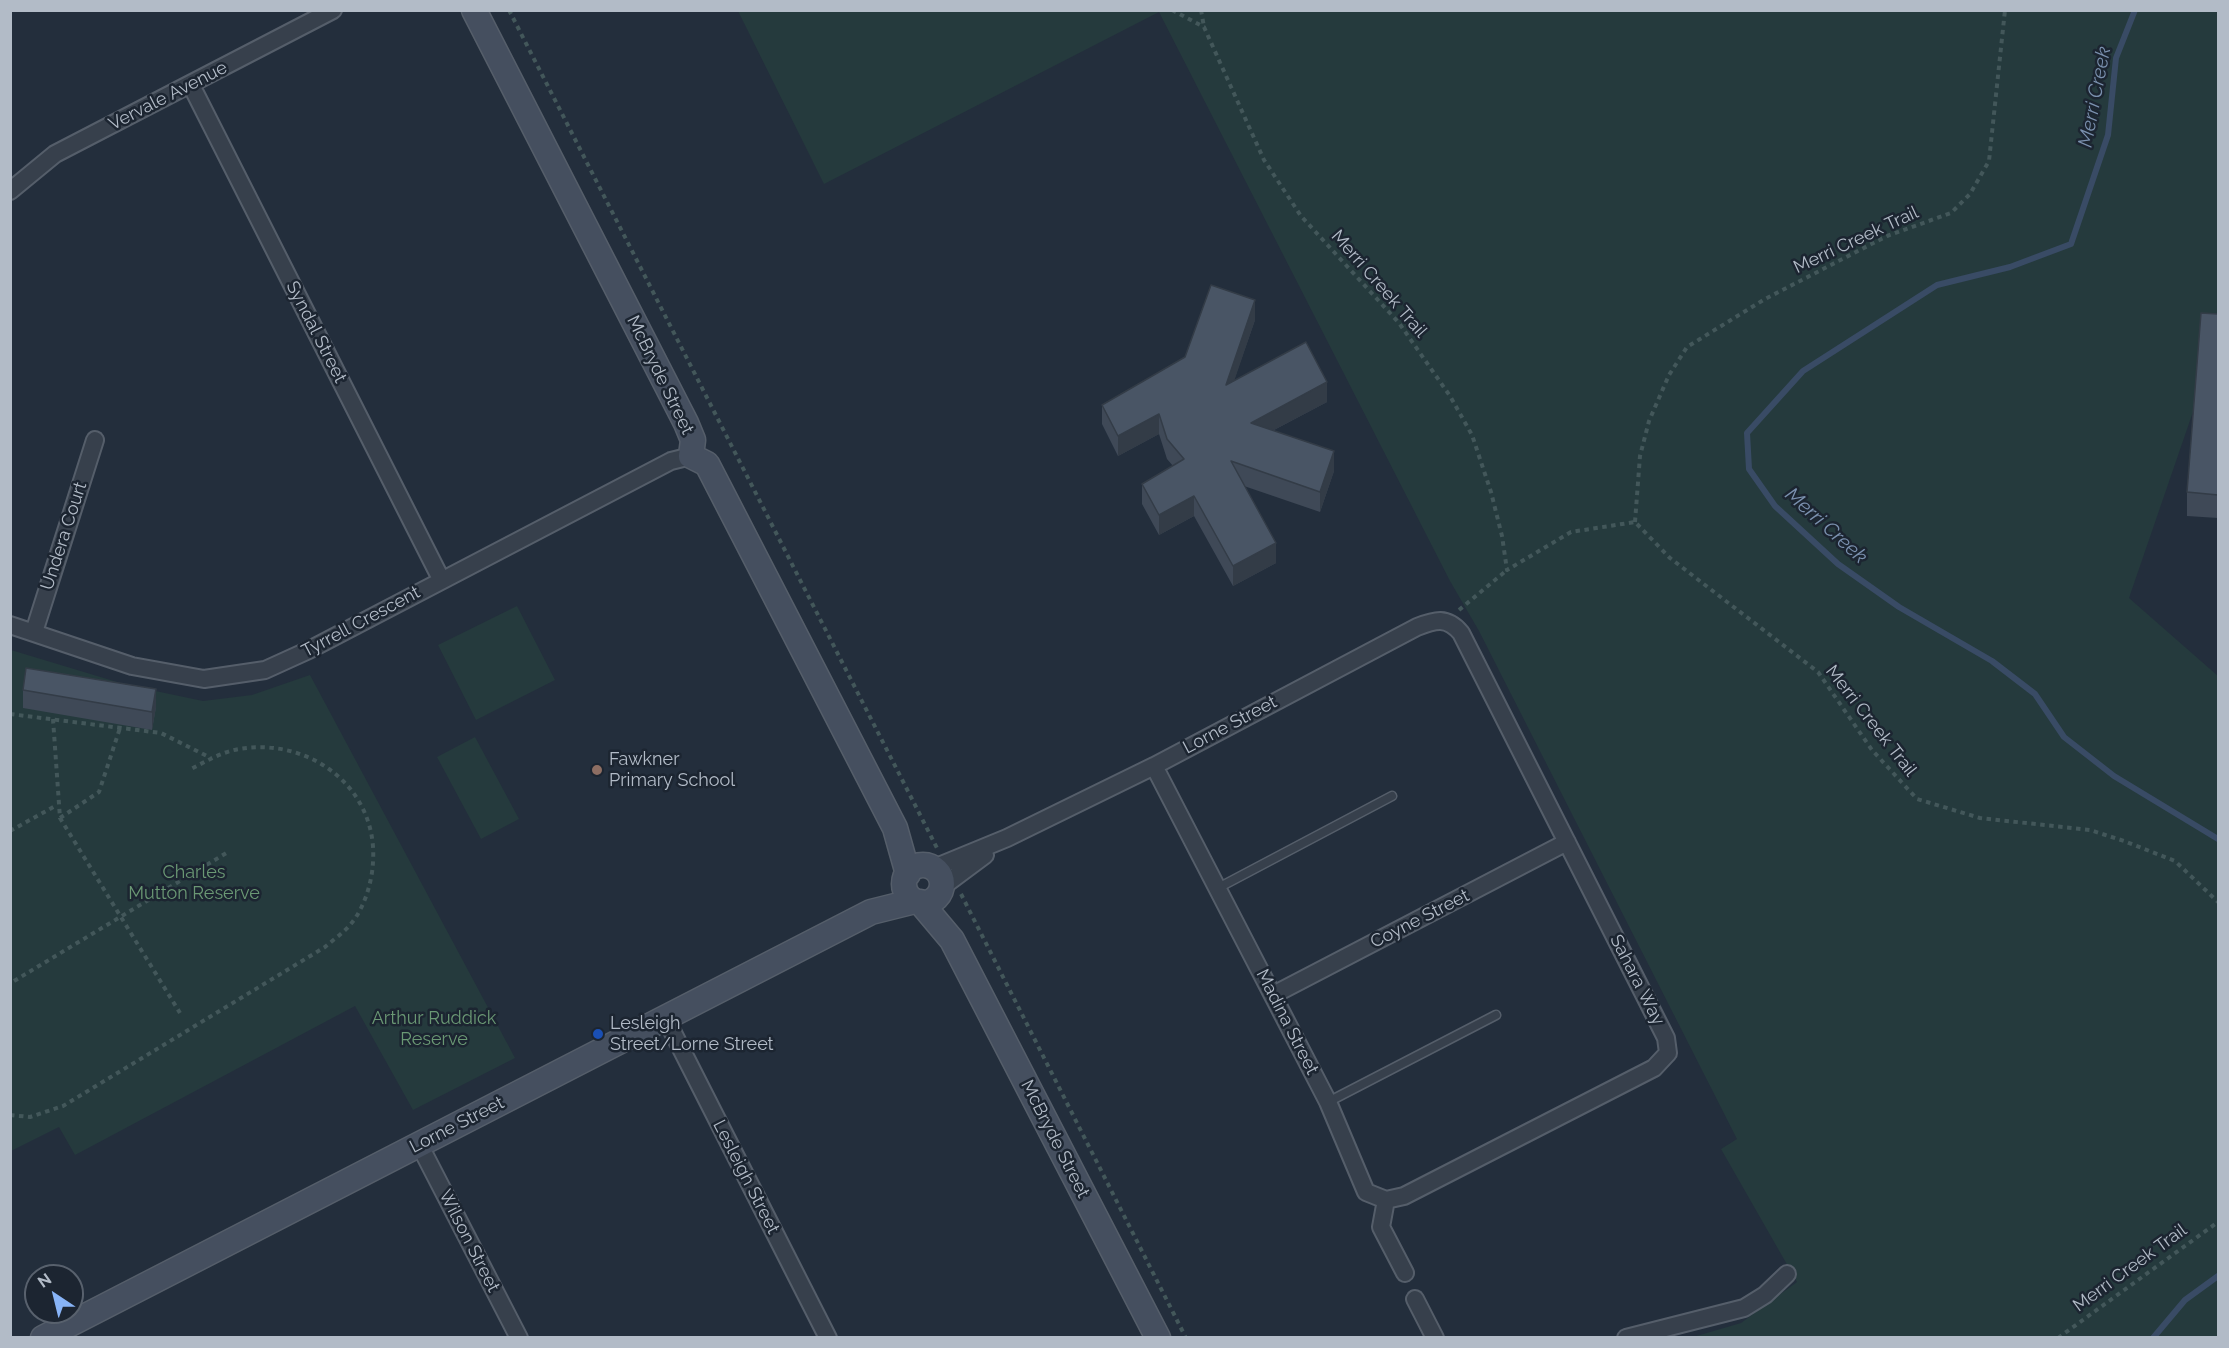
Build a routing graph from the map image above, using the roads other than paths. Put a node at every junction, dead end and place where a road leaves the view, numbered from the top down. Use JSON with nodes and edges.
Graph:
{"nodes":[{"id":1,"x":333,"y":10,"type":"edge"},
{"id":2,"x":474,"y":10,"type":"edge"},
{"id":3,"x":191,"y":85,"type":"junction"},
{"id":4,"x":10,"y":191,"type":"edge"},
{"id":5,"x":94,"y":440,"type":"dead end"},
{"id":6,"x":692,"y":456,"type":"junction"},
{"id":7,"x":441,"y":579,"type":"junction"},
{"id":8,"x":10,"y":625,"type":"edge"},
{"id":9,"x":1454,"y":625,"type":"joint"},
{"id":10,"x":34,"y":632,"type":"junction"},
{"id":11,"x":1154,"y":766,"type":"junction"},
{"id":12,"x":1392,"y":796,"type":"dead end"},
{"id":13,"x":1567,"y":842,"type":"junction"},
{"id":14,"x":929,"y":882,"type":"junction"},
{"id":15,"x":1218,"y":888,"type":"junction"},
{"id":16,"x":1273,"y":995,"type":"junction"},
{"id":17,"x":1496,"y":1015,"type":"dead end"},
{"id":18,"x":665,"y":1017,"type":"junction"},
{"id":19,"x":1328,"y":1102,"type":"junction"},
{"id":20,"x":419,"y":1144,"type":"junction"},
{"id":21,"x":1386,"y":1200,"type":"junction"},
{"id":22,"x":1405,"y":1273,"type":"dead end"},
{"id":23,"x":1787,"y":1274,"type":"dead end"},
{"id":24,"x":1415,"y":1299,"type":"dead end"},
{"id":25,"x":43,"y":1338,"type":"edge"},
{"id":26,"x":519,"y":1338,"type":"edge"},
{"id":27,"x":828,"y":1338,"type":"edge"},
{"id":28,"x":1158,"y":1338,"type":"edge"},
{"id":29,"x":1435,"y":1338,"type":"edge"},
{"id":30,"x":1626,"y":1338,"type":"edge"}],
"edges":[{"from":1,"to":3,"type":"street","name":"Vervale Avenue"},
{"from":2,"to":6,"type":"street","name":"McBryde Street"},
{"from":3,"to":4,"type":"street","name":"Vervale Avenue"},
{"from":3,"to":7,"type":"street","name":"Syndal Street"},
{"from":5,"to":10,"type":"street","name":"Undera Court"},
{"from":6,"to":7,"type":"street","name":"Tyrrell Crescent"},
{"from":6,"to":14,"type":"street","name":"McBryde Street"},
{"from":7,"to":10,"type":"street","name":"Tyrrell Crescent"},
{"from":8,"to":10,"type":"street","name":"Tyrrell Crescent"},
{"from":9,"to":11,"type":"street","name":"Lorne Street"},
{"from":9,"to":13,"type":"street","name":"Sahara Way"},
{"from":11,"to":14,"type":"street","name":"Lorne Street"},
{"from":11,"to":15,"type":"street","name":"Madina Street"},
{"from":12,"to":15,"type":"lane"},
{"from":13,"to":16,"type":"street","name":"Coyne Street"},
{"from":13,"to":21,"type":"street","name":"Sahara Way"},
{"from":14,"to":18,"type":"street","name":"Lorne Street"},
{"from":14,"to":28,"type":"street","name":"McBryde Street"},
{"from":15,"to":16,"type":"street","name":"Madina Street"},
{"from":16,"to":19,"type":"street","name":"Madina Street"},
{"from":17,"to":19,"type":"lane"},
{"from":18,"to":20,"type":"street","name":"Lorne Street"},
{"from":18,"to":27,"type":"street","name":"Lesleigh Street"},
{"from":19,"to":21,"type":"street","name":"Madina Street"},
{"from":20,"to":25,"type":"street","name":"Lorne Street"},
{"from":20,"to":26,"type":"street","name":"Wilson Street"},
{"from":21,"to":22,"type":"street"},
{"from":23,"to":30,"type":"street"},
{"from":24,"to":29,"type":"street"}]}
